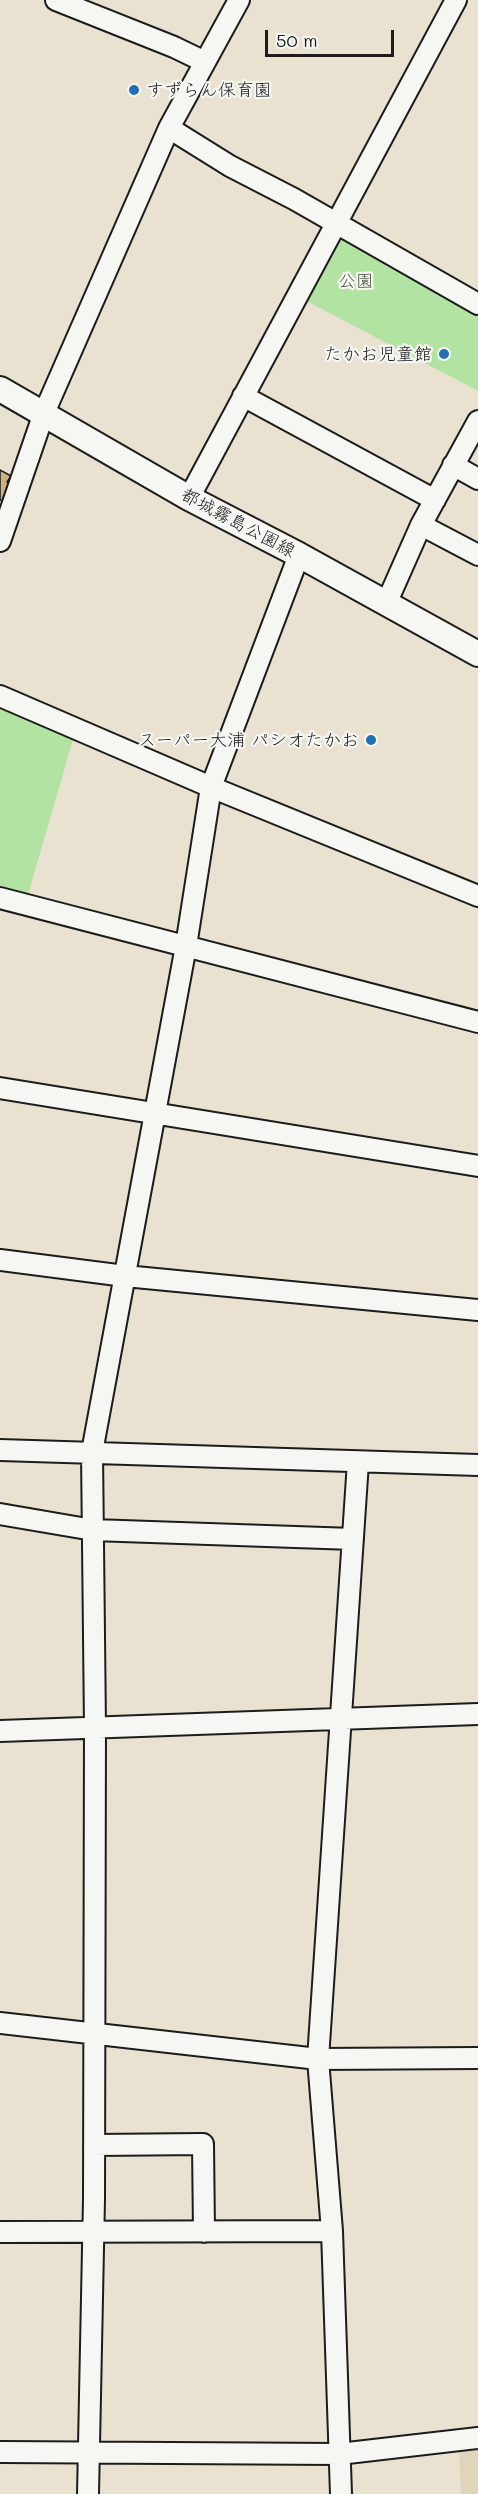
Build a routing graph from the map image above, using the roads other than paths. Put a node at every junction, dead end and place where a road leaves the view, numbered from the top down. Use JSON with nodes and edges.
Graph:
{"nodes":[{"id":1,"x":56,"y":0,"type":"edge"},
{"id":2,"x":239,"y":0,"type":"edge"},
{"id":3,"x":456,"y":0,"type":"edge"},
{"id":4,"x":205,"y":62,"type":"junction"},
{"id":5,"x":169,"y":128,"type":"junction"},
{"id":6,"x":336,"y":224,"type":"junction"},
{"id":7,"x":478,"y":304,"type":"edge"},
{"id":8,"x":0,"y":389,"type":"edge"},
{"id":9,"x":243,"y":396,"type":"junction"},
{"id":10,"x":44,"y":413,"type":"junction"},
{"id":11,"x":478,"y":421,"type":"edge"},
{"id":12,"x":453,"y":465,"type":"junction"},
{"id":13,"x":478,"y":479,"type":"edge"},
{"id":14,"x":189,"y":498,"type":"junction"},
{"id":15,"x":435,"y":500,"type":"junction"},
{"id":16,"x":420,"y":525,"type":"junction"},
{"id":17,"x":0,"y":541,"type":"edge"},
{"id":18,"x":299,"y":555,"type":"junction"},
{"id":19,"x":478,"y":555,"type":"edge"},
{"id":20,"x":386,"y":604,"type":"junction"},
{"id":21,"x":478,"y":654,"type":"edge"},
{"id":22,"x":0,"y":696,"type":"edge"},
{"id":23,"x":211,"y":787,"type":"junction"},
{"id":24,"x":478,"y":896,"type":"edge"},
{"id":25,"x":0,"y":898,"type":"edge"},
{"id":26,"x":186,"y":946,"type":"junction"},
{"id":27,"x":478,"y":1022,"type":"edge"},
{"id":28,"x":0,"y":1088,"type":"edge"},
{"id":29,"x":155,"y":1115,"type":"junction"},
{"id":30,"x":478,"y":1166,"type":"edge"},
{"id":31,"x":0,"y":1260,"type":"edge"},
{"id":32,"x":125,"y":1276,"type":"junction"},
{"id":33,"x":478,"y":1310,"type":"edge"},
{"id":34,"x":0,"y":1450,"type":"edge"},
{"id":35,"x":92,"y":1452,"type":"junction"},
{"id":36,"x":358,"y":1462,"type":"junction"},
{"id":37,"x":478,"y":1465,"type":"edge"},
{"id":38,"x":0,"y":1514,"type":"edge"},
{"id":39,"x":93,"y":1530,"type":"junction"},
{"id":40,"x":353,"y":1539,"type":"junction"},
{"id":41,"x":478,"y":1714,"type":"edge"},
{"id":42,"x":342,"y":1718,"type":"junction"},
{"id":43,"x":95,"y":1727,"type":"junction"},
{"id":44,"x":0,"y":1731,"type":"edge"},
{"id":45,"x":0,"y":2023,"type":"edge"},
{"id":46,"x":93,"y":2032,"type":"junction"},
{"id":47,"x":478,"y":2058,"type":"edge"},
{"id":48,"x":318,"y":2059,"type":"junction"},
{"id":49,"x":94,"y":2145,"type":"junction"},
{"id":50,"x":332,"y":2231,"type":"junction"},
{"id":51,"x":0,"y":2232,"type":"edge"},
{"id":52,"x":93,"y":2232,"type":"junction"},
{"id":53,"x":204,"y":2232,"type":"junction"},
{"id":54,"x":478,"y":2438,"type":"edge"},
{"id":55,"x":88,"y":2451,"type":"junction"},
{"id":56,"x":0,"y":2452,"type":"edge"},
{"id":57,"x":339,"y":2454,"type":"junction"},
{"id":58,"x":88,"y":2494,"type":"edge"},
{"id":59,"x":341,"y":2494,"type":"edge"}],
"edges":[{"from":1,"to":4,"type":"street"},
{"from":2,"to":4,"type":"street"},
{"from":3,"to":6,"type":"street"},
{"from":4,"to":5,"type":"street"},
{"from":5,"to":6,"type":"street"},
{"from":5,"to":10,"type":"street"},
{"from":6,"to":7,"type":"street"},
{"from":6,"to":9,"type":"street"},
{"from":8,"to":10,"type":"main road","name":"都城霧島公園線"},
{"from":9,"to":14,"type":"street"},
{"from":9,"to":15,"type":"street"},
{"from":10,"to":14,"type":"main road","name":"都城霧島公園線"},
{"from":10,"to":17,"type":"street"},
{"from":11,"to":12,"type":"street"},
{"from":12,"to":13,"type":"street"},
{"from":12,"to":15,"type":"street"},
{"from":14,"to":18,"type":"main road","name":"都城霧島公園線"},
{"from":15,"to":16,"type":"street"},
{"from":16,"to":19,"type":"street"},
{"from":16,"to":20,"type":"street"},
{"from":18,"to":20,"type":"main road","name":"都城霧島公園線"},
{"from":18,"to":23,"type":"street"},
{"from":20,"to":21,"type":"main road","name":"都城霧島公園線"},
{"from":22,"to":23,"type":"street"},
{"from":23,"to":24,"type":"street"},
{"from":23,"to":26,"type":"street"},
{"from":25,"to":26,"type":"street"},
{"from":26,"to":27,"type":"street"},
{"from":26,"to":29,"type":"street"},
{"from":28,"to":29,"type":"street"},
{"from":29,"to":30,"type":"street"},
{"from":29,"to":32,"type":"street"},
{"from":31,"to":32,"type":"street"},
{"from":32,"to":33,"type":"street"},
{"from":32,"to":35,"type":"street"},
{"from":34,"to":35,"type":"street"},
{"from":35,"to":36,"type":"street"},
{"from":35,"to":39,"type":"street"},
{"from":36,"to":37,"type":"street"},
{"from":36,"to":40,"type":"street"},
{"from":38,"to":39,"type":"street"},
{"from":39,"to":40,"type":"street"},
{"from":39,"to":43,"type":"street"},
{"from":40,"to":42,"type":"street"},
{"from":41,"to":42,"type":"street"},
{"from":42,"to":43,"type":"street"},
{"from":42,"to":48,"type":"street"},
{"from":43,"to":44,"type":"street"},
{"from":43,"to":46,"type":"street"},
{"from":45,"to":46,"type":"street"},
{"from":46,"to":48,"type":"street"},
{"from":46,"to":49,"type":"street"},
{"from":47,"to":48,"type":"street"},
{"from":48,"to":50,"type":"street"},
{"from":49,"to":52,"type":"street"},
{"from":49,"to":53,"type":"street"},
{"from":50,"to":53,"type":"street"},
{"from":50,"to":57,"type":"street"},
{"from":51,"to":52,"type":"street"},
{"from":52,"to":53,"type":"street"},
{"from":52,"to":55,"type":"street"},
{"from":54,"to":57,"type":"street"},
{"from":55,"to":56,"type":"street"},
{"from":55,"to":57,"type":"street"},
{"from":55,"to":58,"type":"street"},
{"from":57,"to":59,"type":"street"}]}
